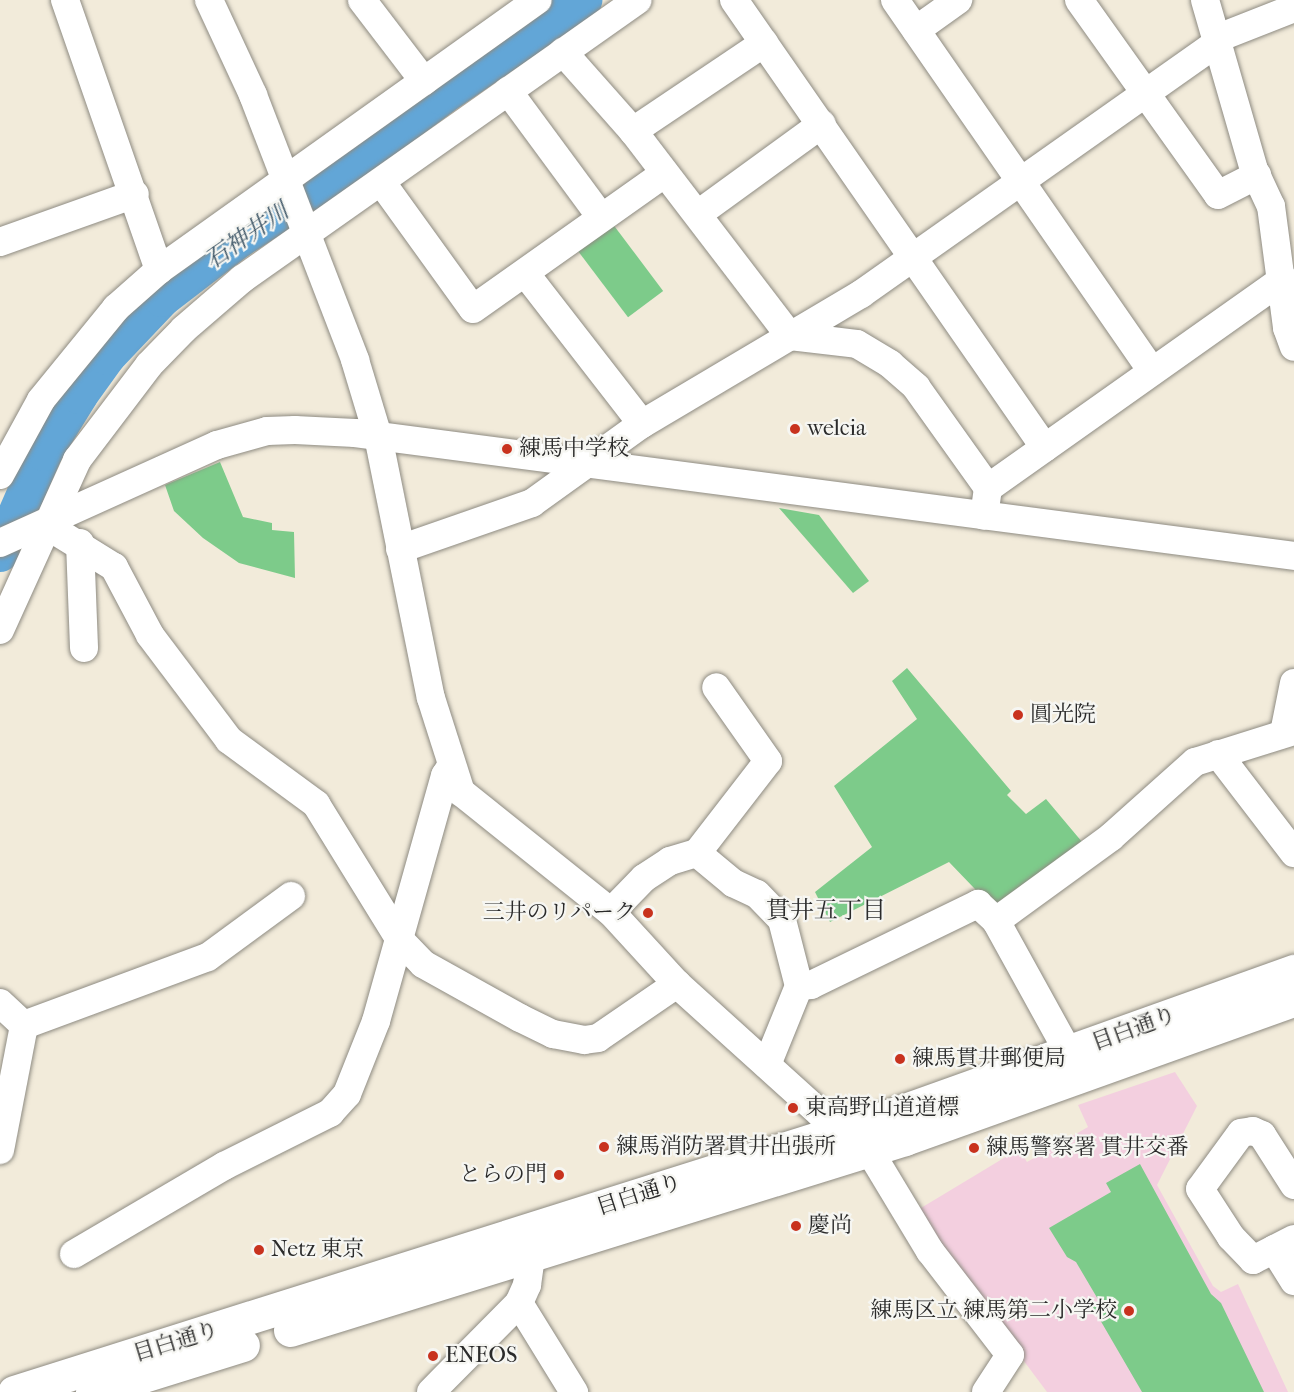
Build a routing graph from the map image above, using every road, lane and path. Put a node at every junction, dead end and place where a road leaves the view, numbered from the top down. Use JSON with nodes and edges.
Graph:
{"nodes":[{"id":1,"x":65,"y":0,"type":"edge"},
{"id":2,"x":209,"y":0,"type":"edge"},
{"id":3,"x":362,"y":0,"type":"edge"},
{"id":4,"x":638,"y":0,"type":"edge"},
{"id":5,"x":734,"y":0,"type":"edge"},
{"id":6,"x":895,"y":0,"type":"edge"},
{"id":7,"x":958,"y":0,"type":"edge"},
{"id":8,"x":1079,"y":0,"type":"edge"},
{"id":9,"x":1205,"y":0,"type":"edge"},
{"id":10,"x":532,"y":2,"type":"edge"},
{"id":11,"x":1294,"y":8,"type":"edge"},
{"id":12,"x":916,"y":30,"type":"junction"},
{"id":13,"x":1219,"y":40,"type":"junction"},
{"id":14,"x":765,"y":43,"type":"junction"},
{"id":15,"x":563,"y":52,"type":"junction"},
{"id":16,"x":424,"y":81,"type":"junction"},
{"id":17,"x":508,"y":91,"type":"junction"},
{"id":18,"x":1145,"y":93,"type":"junction"},
{"id":19,"x":822,"y":124,"type":"junction"},
{"id":20,"x":633,"y":131,"type":"junction"},
{"id":21,"x":665,"y":173,"type":"junction"},
{"id":22,"x":1257,"y":175,"type":"junction"},
{"id":23,"x":285,"y":180,"type":"junction"},
{"id":24,"x":382,"y":183,"type":"junction"},
{"id":25,"x":1022,"y":183,"type":"junction"},
{"id":26,"x":135,"y":194,"type":"junction"},
{"id":27,"x":698,"y":214,"type":"junction"},
{"id":28,"x":601,"y":217,"type":"junction"},
{"id":29,"x":306,"y":232,"type":"junction"},
{"id":30,"x":0,"y":242,"type":"edge"},
{"id":31,"x":913,"y":257,"type":"junction"},
{"id":32,"x":159,"y":270,"type":"junction"},
{"id":33,"x":525,"y":273,"type":"junction"},
{"id":34,"x":1283,"y":279,"type":"junction"},
{"id":35,"x":790,"y":336,"type":"junction"},
{"id":36,"x":1294,"y":347,"type":"edge"},
{"id":37,"x":1152,"y":371,"type":"junction"},
{"id":38,"x":642,"y":424,"type":"junction"},
{"id":39,"x":378,"y":436,"type":"junction"},
{"id":40,"x":1045,"y":448,"type":"junction"},
{"id":41,"x":586,"y":464,"type":"junction"},
{"id":42,"x":0,"y":475,"type":"edge"},
{"id":43,"x":988,"y":488,"type":"junction"},
{"id":44,"x":984,"y":516,"type":"junction"},
{"id":45,"x":40,"y":527,"type":"junction"},
{"id":46,"x":0,"y":543,"type":"edge"},
{"id":47,"x":80,"y":543,"type":"junction"},
{"id":48,"x":400,"y":549,"type":"junction"},
{"id":49,"x":1294,"y":556,"type":"edge"},
{"id":50,"x":0,"y":630,"type":"edge"},
{"id":51,"x":84,"y":648,"type":"dead end"},
{"id":52,"x":1294,"y":682,"type":"edge"},
{"id":53,"x":716,"y":687,"type":"dead end"},
{"id":54,"x":1289,"y":732,"type":"edge"},
{"id":55,"x":1218,"y":754,"type":"junction"},
{"id":56,"x":451,"y":766,"type":"junction"},
{"id":57,"x":697,"y":853,"type":"junction"},
{"id":58,"x":1294,"y":853,"type":"edge"},
{"id":59,"x":291,"y":896,"type":"dead end"},
{"id":60,"x":611,"y":912,"type":"junction"},
{"id":61,"x":996,"y":921,"type":"junction"},
{"id":62,"x":400,"y":940,"type":"junction"},
{"id":63,"x":677,"y":984,"type":"junction"},
{"id":64,"x":799,"y":986,"type":"junction"},
{"id":65,"x":1293,"y":996,"type":"edge"},
{"id":66,"x":0,"y":1003,"type":"edge"},
{"id":67,"x":24,"y":1025,"type":"junction"},
{"id":68,"x":1069,"y":1053,"type":"junction"},
{"id":69,"x":767,"y":1065,"type":"junction"},
{"id":70,"x":856,"y":1140,"type":"junction"},
{"id":71,"x":0,"y":1150,"type":"edge"},
{"id":72,"x":1294,"y":1185,"type":"edge"},
{"id":73,"x":1284,"y":1244,"type":"edge"},
{"id":74,"x":75,"y":1254,"type":"dead end"},
{"id":75,"x":531,"y":1256,"type":"junction"},
{"id":76,"x":1294,"y":1281,"type":"edge"},
{"id":77,"x":519,"y":1303,"type":"junction"},
{"id":78,"x":439,"y":1389,"type":"edge"},
{"id":79,"x":14,"y":1392,"type":"edge"},
{"id":80,"x":92,"y":1392,"type":"edge"},
{"id":81,"x":574,"y":1392,"type":"edge"},
{"id":82,"x":986,"y":1392,"type":"edge"}],
"edges":[{"from":1,"to":26,"type":"street"},
{"from":2,"to":23,"type":"street"},
{"from":3,"to":16,"type":"street"},
{"from":4,"to":15,"type":"street"},
{"from":5,"to":14,"type":"street"},
{"from":6,"to":12,"type":"street"},
{"from":7,"to":12,"type":"street"},
{"from":8,"to":18,"type":"street"},
{"from":9,"to":13,"type":"street"},
{"from":10,"to":16,"type":"street"},
{"from":11,"to":13,"type":"street"},
{"from":12,"to":25,"type":"street"},
{"from":13,"to":18,"type":"street"},
{"from":13,"to":22,"type":"street"},
{"from":14,"to":19,"type":"street"},
{"from":14,"to":20,"type":"street"},
{"from":15,"to":17,"type":"street"},
{"from":15,"to":20,"type":"street"},
{"from":16,"to":23,"type":"street"},
{"from":17,"to":24,"type":"street"},
{"from":17,"to":28,"type":"street"},
{"from":18,"to":22,"type":"street"},
{"from":18,"to":25,"type":"street"},
{"from":19,"to":27,"type":"street"},
{"from":19,"to":31,"type":"street"},
{"from":20,"to":21,"type":"street"},
{"from":21,"to":27,"type":"street"},
{"from":21,"to":28,"type":"street"},
{"from":22,"to":34,"type":"street"},
{"from":23,"to":29,"type":"street"},
{"from":23,"to":32,"type":"street"},
{"from":24,"to":29,"type":"street"},
{"from":24,"to":33,"type":"street"},
{"from":25,"to":31,"type":"street"},
{"from":25,"to":37,"type":"street"},
{"from":26,"to":30,"type":"street"},
{"from":26,"to":32,"type":"street"},
{"from":27,"to":35,"type":"street"},
{"from":28,"to":33,"type":"street"},
{"from":29,"to":39,"type":"street"},
{"from":29,"to":45,"type":"street"},
{"from":31,"to":35,"type":"street"},
{"from":31,"to":40,"type":"street"},
{"from":32,"to":42,"type":"street"},
{"from":33,"to":38,"type":"street"},
{"from":34,"to":36,"type":"street"},
{"from":34,"to":37,"type":"street"},
{"from":35,"to":38,"type":"street"},
{"from":35,"to":43,"type":"street"},
{"from":37,"to":40,"type":"street"},
{"from":38,"to":41,"type":"street"},
{"from":39,"to":41,"type":"street"},
{"from":39,"to":45,"type":"street"},
{"from":39,"to":48,"type":"street"},
{"from":40,"to":43,"type":"street"},
{"from":41,"to":44,"type":"street"},
{"from":41,"to":48,"type":"street"},
{"from":43,"to":44,"type":"street"},
{"from":44,"to":49,"type":"street"},
{"from":45,"to":46,"type":"street"},
{"from":45,"to":47,"type":"street"},
{"from":45,"to":50,"type":"street"},
{"from":47,"to":51,"type":"street"},
{"from":47,"to":62,"type":"street"},
{"from":48,"to":56,"type":"street"},
{"from":52,"to":54,"type":"street"},
{"from":53,"to":57,"type":"street"},
{"from":54,"to":55,"type":"street"},
{"from":55,"to":58,"type":"street"},
{"from":55,"to":61,"type":"street"},
{"from":56,"to":60,"type":"street"},
{"from":56,"to":62,"type":"street"},
{"from":57,"to":60,"type":"street"},
{"from":57,"to":64,"type":"street"},
{"from":59,"to":67,"type":"street"},
{"from":60,"to":63,"type":"street"},
{"from":61,"to":64,"type":"street"},
{"from":61,"to":68,"type":"street"},
{"from":62,"to":63,"type":"street"},
{"from":62,"to":74,"type":"street"},
{"from":63,"to":69,"type":"street"},
{"from":64,"to":69,"type":"street"},
{"from":65,"to":68,"type":"main road","name":"目白通り"},
{"from":65,"to":70,"type":"main road","name":"目白通り"},
{"from":66,"to":67,"type":"street"},
{"from":67,"to":71,"type":"street"},
{"from":68,"to":70,"type":"main road","name":"目白通り"},
{"from":69,"to":70,"type":"street"},
{"from":70,"to":75,"type":"main road","name":"目白通り"},
{"from":70,"to":79,"type":"main road","name":"目白通り"},
{"from":70,"to":82,"type":"street"},
{"from":72,"to":73,"type":"street"},
{"from":73,"to":76,"type":"street"},
{"from":75,"to":77,"type":"street"},
{"from":75,"to":80,"type":"main road","name":"目白通り"},
{"from":77,"to":78,"type":"street"},
{"from":77,"to":81,"type":"street"}]}
